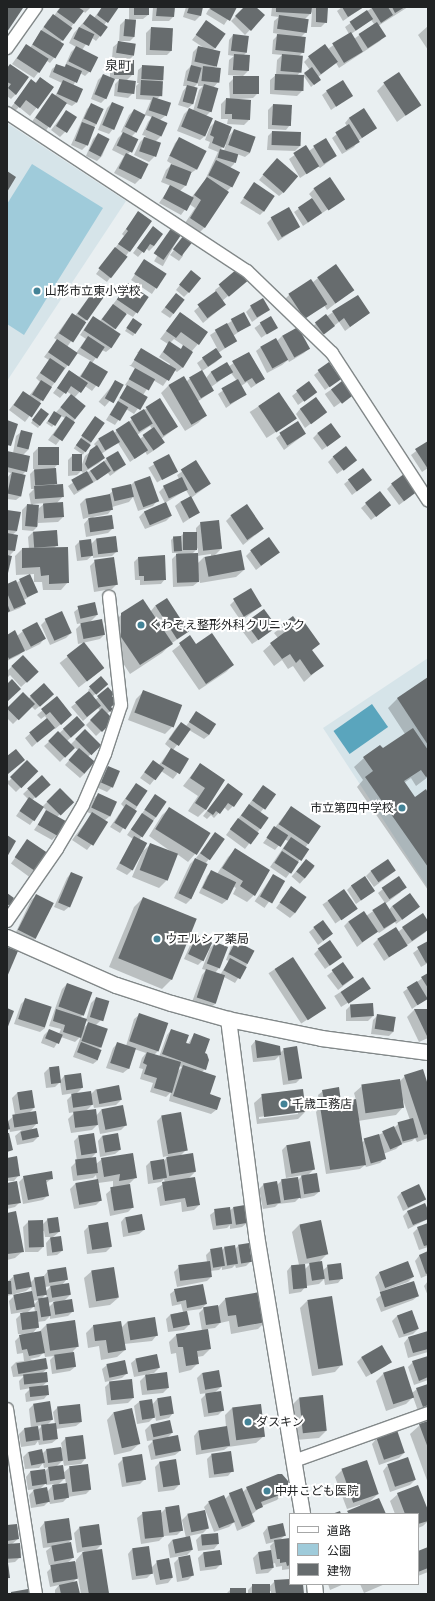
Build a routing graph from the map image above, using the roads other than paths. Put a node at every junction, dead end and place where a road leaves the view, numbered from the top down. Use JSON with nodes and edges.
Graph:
{"nodes":[{"id":1,"x":36,"y":7,"type":"edge"},
{"id":2,"x":7,"y":48,"type":"edge"},
{"id":3,"x":7,"y":113,"type":"edge"},
{"id":4,"x":428,"y":500,"type":"edge"},
{"id":5,"x":109,"y":597,"type":"dead end"},
{"id":6,"x":7,"y":921,"type":"edge"},
{"id":7,"x":7,"y":937,"type":"edge"},
{"id":8,"x":228,"y":1019,"type":"junction"},
{"id":9,"x":428,"y":1052,"type":"edge"},
{"id":10,"x":7,"y":1408,"type":"edge"},
{"id":11,"x":428,"y":1413,"type":"edge"},
{"id":12,"x":294,"y":1461,"type":"junction"},
{"id":13,"x":302,"y":1513,"type":"edge"},
{"id":14,"x":36,"y":1594,"type":"edge"}],
"edges":[{"from":1,"to":2,"type":"street"},
{"from":3,"to":4,"type":"street"},
{"from":5,"to":6,"type":"street"},
{"from":7,"to":8,"type":"street"},
{"from":8,"to":9,"type":"street"},
{"from":8,"to":12,"type":"street"},
{"from":10,"to":14,"type":"street"},
{"from":11,"to":12,"type":"street"},
{"from":12,"to":13,"type":"street"}]}
